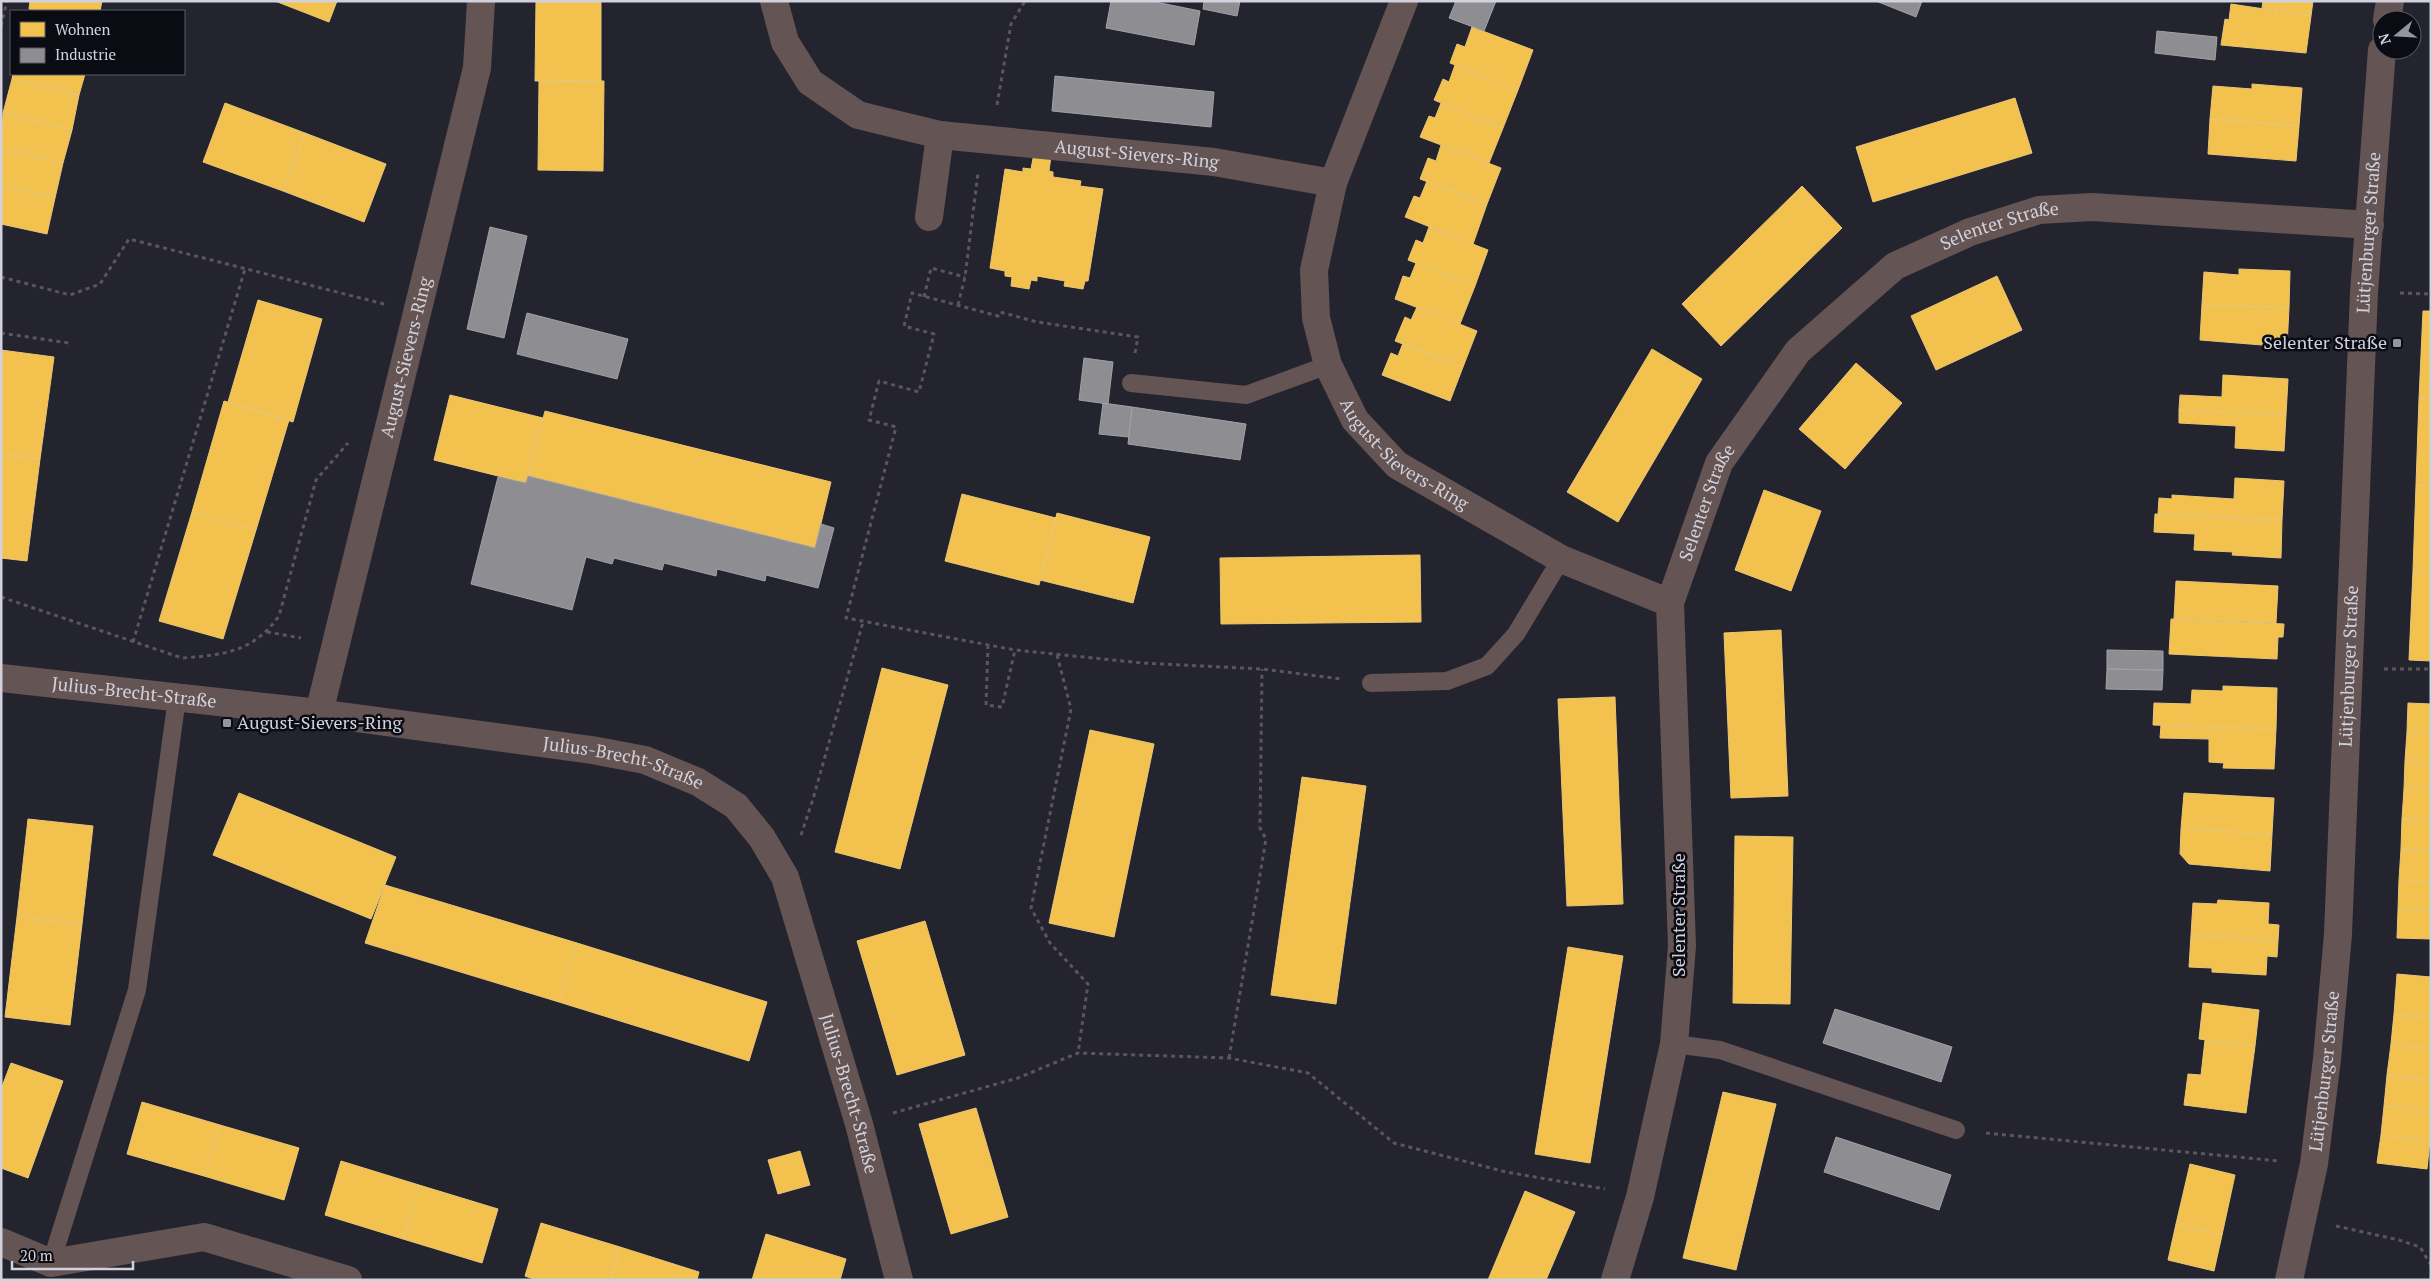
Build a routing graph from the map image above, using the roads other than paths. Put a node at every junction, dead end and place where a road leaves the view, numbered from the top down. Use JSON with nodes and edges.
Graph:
{"nodes":[{"id":1,"x":481,"y":1,"type":"edge"},
{"id":2,"x":774,"y":1,"type":"edge"},
{"id":3,"x":1404,"y":1,"type":"edge"},
{"id":4,"x":2381,"y":60,"type":"edge"},
{"id":5,"x":940,"y":135,"type":"junction"},
{"id":6,"x":1333,"y":183,"type":"junction"},
{"id":7,"x":929,"y":217,"type":"dead end"},
{"id":8,"x":2370,"y":226,"type":"junction"},
{"id":9,"x":1328,"y":365,"type":"junction"},
{"id":10,"x":1131,"y":383,"type":"dead end"},
{"id":11,"x":1561,"y":559,"type":"junction"},
{"id":12,"x":1670,"y":603,"type":"junction"},
{"id":13,"x":1,"y":678,"type":"edge"},
{"id":14,"x":1371,"y":683,"type":"road end"},
{"id":15,"x":177,"y":698,"type":"junction"},
{"id":16,"x":319,"y":713,"type":"junction"},
{"id":17,"x":1674,"y":1044,"type":"junction"},
{"id":18,"x":1956,"y":1130,"type":"road end"},
{"id":19,"x":1,"y":1242,"type":"edge"},
{"id":20,"x":51,"y":1263,"type":"junction"},
{"id":21,"x":348,"y":1280,"type":"edge"},
{"id":22,"x":899,"y":1280,"type":"edge"},
{"id":23,"x":1615,"y":1280,"type":"edge"},
{"id":24,"x":2290,"y":1280,"type":"edge"}],
"edges":[{"from":1,"to":16,"type":"street","name":"August-Sievers-Ring"},
{"from":2,"to":5,"type":"street","name":"August-Sievers-Ring"},
{"from":3,"to":6,"type":"street","name":"August-Sievers-Ring"},
{"from":4,"to":8,"type":"street","name":"Lütjenburger Straße"},
{"from":5,"to":6,"type":"street","name":"August-Sievers-Ring"},
{"from":5,"to":7,"type":"street"},
{"from":6,"to":9,"type":"street","name":"August-Sievers-Ring"},
{"from":8,"to":12,"type":"street","name":"Selenter Straße"},
{"from":8,"to":24,"type":"street","name":"Lütjenburger Straße"},
{"from":9,"to":10,"type":"lane"},
{"from":9,"to":11,"type":"street","name":"August-Sievers-Ring"},
{"from":11,"to":12,"type":"street","name":"August-Sievers-Ring"},
{"from":11,"to":14,"type":"lane"},
{"from":12,"to":17,"type":"street","name":"Selenter Straße"},
{"from":13,"to":15,"type":"street","name":"Julius-Brecht-Straße"},
{"from":15,"to":16,"type":"street","name":"Julius-Brecht-Straße"},
{"from":15,"to":20,"type":"lane"},
{"from":16,"to":22,"type":"street","name":"Julius-Brecht-Straße"},
{"from":17,"to":18,"type":"lane"},
{"from":17,"to":23,"type":"street","name":"Selenter Straße"},
{"from":19,"to":20,"type":"street"},
{"from":20,"to":21,"type":"street"}]}
